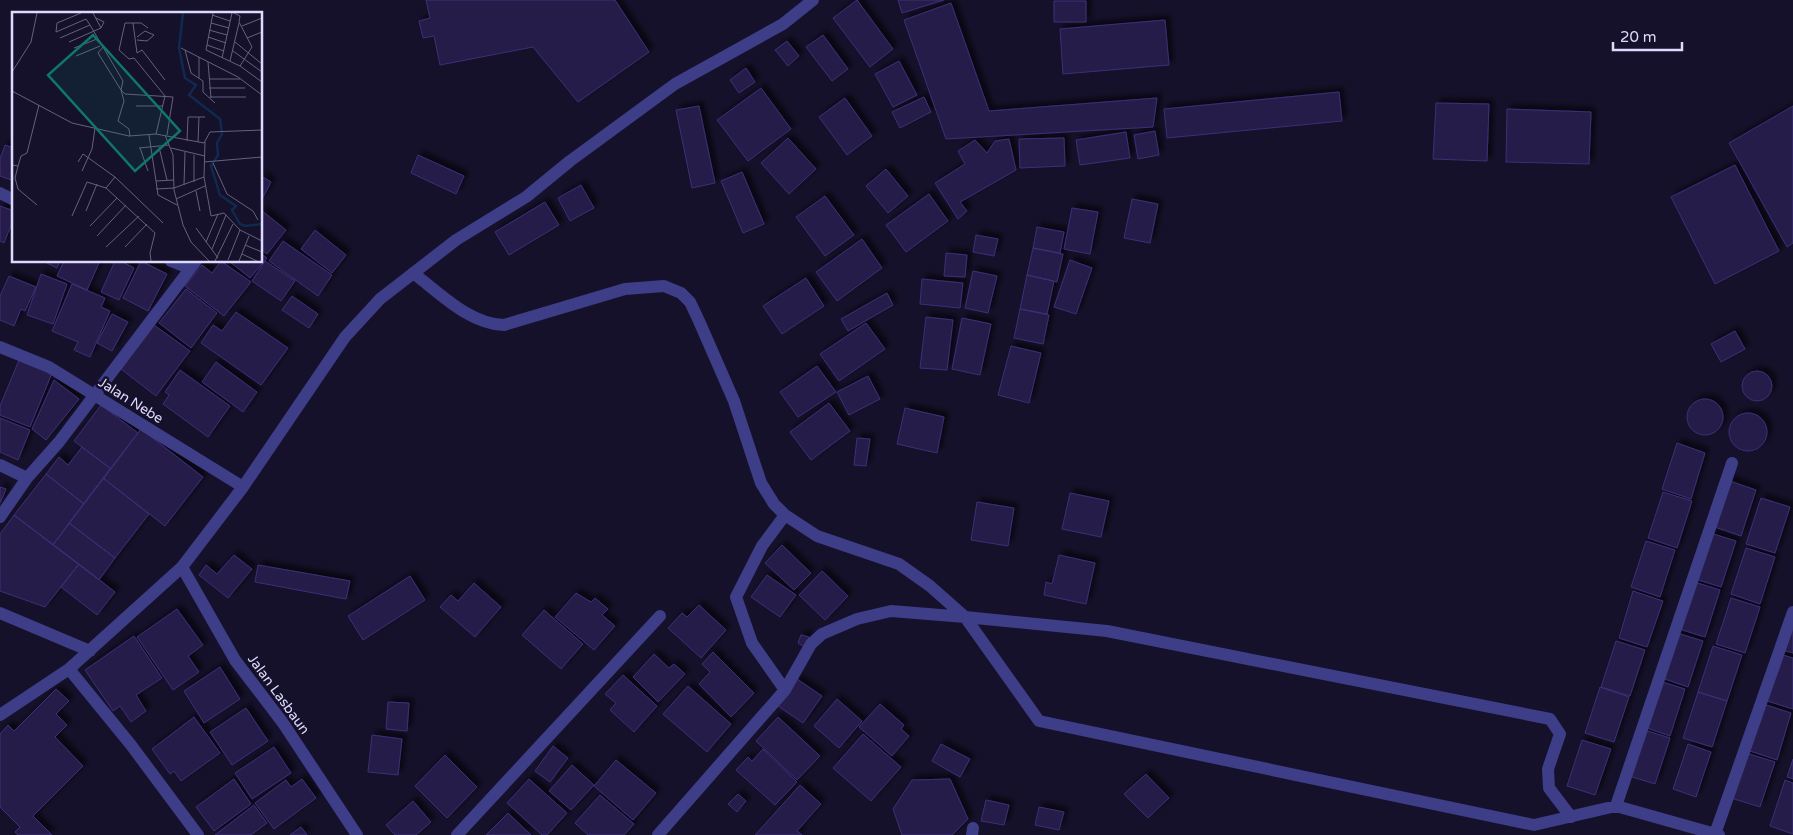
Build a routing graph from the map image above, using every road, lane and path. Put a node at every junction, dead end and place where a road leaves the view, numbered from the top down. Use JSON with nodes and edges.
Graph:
{"nodes":[{"id":1,"x":813,"y":0,"type":"edge"},
{"id":2,"x":0,"y":193,"type":"edge"},
{"id":3,"x":12,"y":199,"type":"edge"},
{"id":4,"x":176,"y":262,"type":"edge"},
{"id":5,"x":192,"y":265,"type":"edge"},
{"id":6,"x":412,"y":273,"type":"junction"},
{"id":7,"x":0,"y":347,"type":"edge"},
{"id":8,"x":95,"y":395,"type":"junction"},
{"id":9,"x":1732,"y":463,"type":"dead end"},
{"id":10,"x":0,"y":465,"type":"edge"},
{"id":11,"x":27,"y":478,"type":"junction"},
{"id":12,"x":243,"y":486,"type":"junction"},
{"id":13,"x":784,"y":515,"type":"junction"},
{"id":14,"x":0,"y":517,"type":"edge"},
{"id":15,"x":182,"y":566,"type":"junction"},
{"id":16,"x":1793,"y":612,"type":"edge"},
{"id":17,"x":0,"y":613,"type":"edge"},
{"id":18,"x":660,"y":616,"type":"dead end"},
{"id":19,"x":966,"y":617,"type":"junction"},
{"id":20,"x":90,"y":651,"type":"junction"},
{"id":21,"x":69,"y":670,"type":"junction"},
{"id":22,"x":785,"y":690,"type":"junction"},
{"id":23,"x":0,"y":715,"type":"edge"},
{"id":24,"x":1616,"y":806,"type":"junction"},
{"id":25,"x":1571,"y":816,"type":"junction"},
{"id":26,"x":1717,"y":834,"type":"edge"},
{"id":27,"x":198,"y":835,"type":"edge"},
{"id":28,"x":357,"y":835,"type":"edge"},
{"id":29,"x":458,"y":835,"type":"edge"},
{"id":30,"x":658,"y":835,"type":"edge"}],
"edges":[{"from":1,"to":6,"type":"street"},
{"from":2,"to":3,"type":"street"},
{"from":4,"to":5,"type":"street"},
{"from":5,"to":8,"type":"street"},
{"from":6,"to":12,"type":"street"},
{"from":6,"to":13,"type":"street"},
{"from":7,"to":8,"type":"street","name":"Jalan Nebe"},
{"from":8,"to":11,"type":"street"},
{"from":8,"to":12,"type":"street","name":"Jalan Nebe"},
{"from":9,"to":24,"type":"street"},
{"from":10,"to":11,"type":"street"},
{"from":11,"to":14,"type":"street"},
{"from":12,"to":15,"type":"street"},
{"from":13,"to":19,"type":"street"},
{"from":13,"to":22,"type":"street"},
{"from":15,"to":20,"type":"street"},
{"from":15,"to":28,"type":"street","name":"Jalan Lasbaun"},
{"from":16,"to":26,"type":"street"},
{"from":17,"to":20,"type":"street"},
{"from":18,"to":29,"type":"street"},
{"from":19,"to":22,"type":"street"},
{"from":19,"to":25,"type":"street"},
{"from":19,"to":25,"type":"street"},
{"from":20,"to":21,"type":"street"},
{"from":21,"to":23,"type":"street"},
{"from":21,"to":27,"type":"street"},
{"from":22,"to":30,"type":"street"},
{"from":24,"to":25,"type":"street"},
{"from":24,"to":26,"type":"street"}]}
